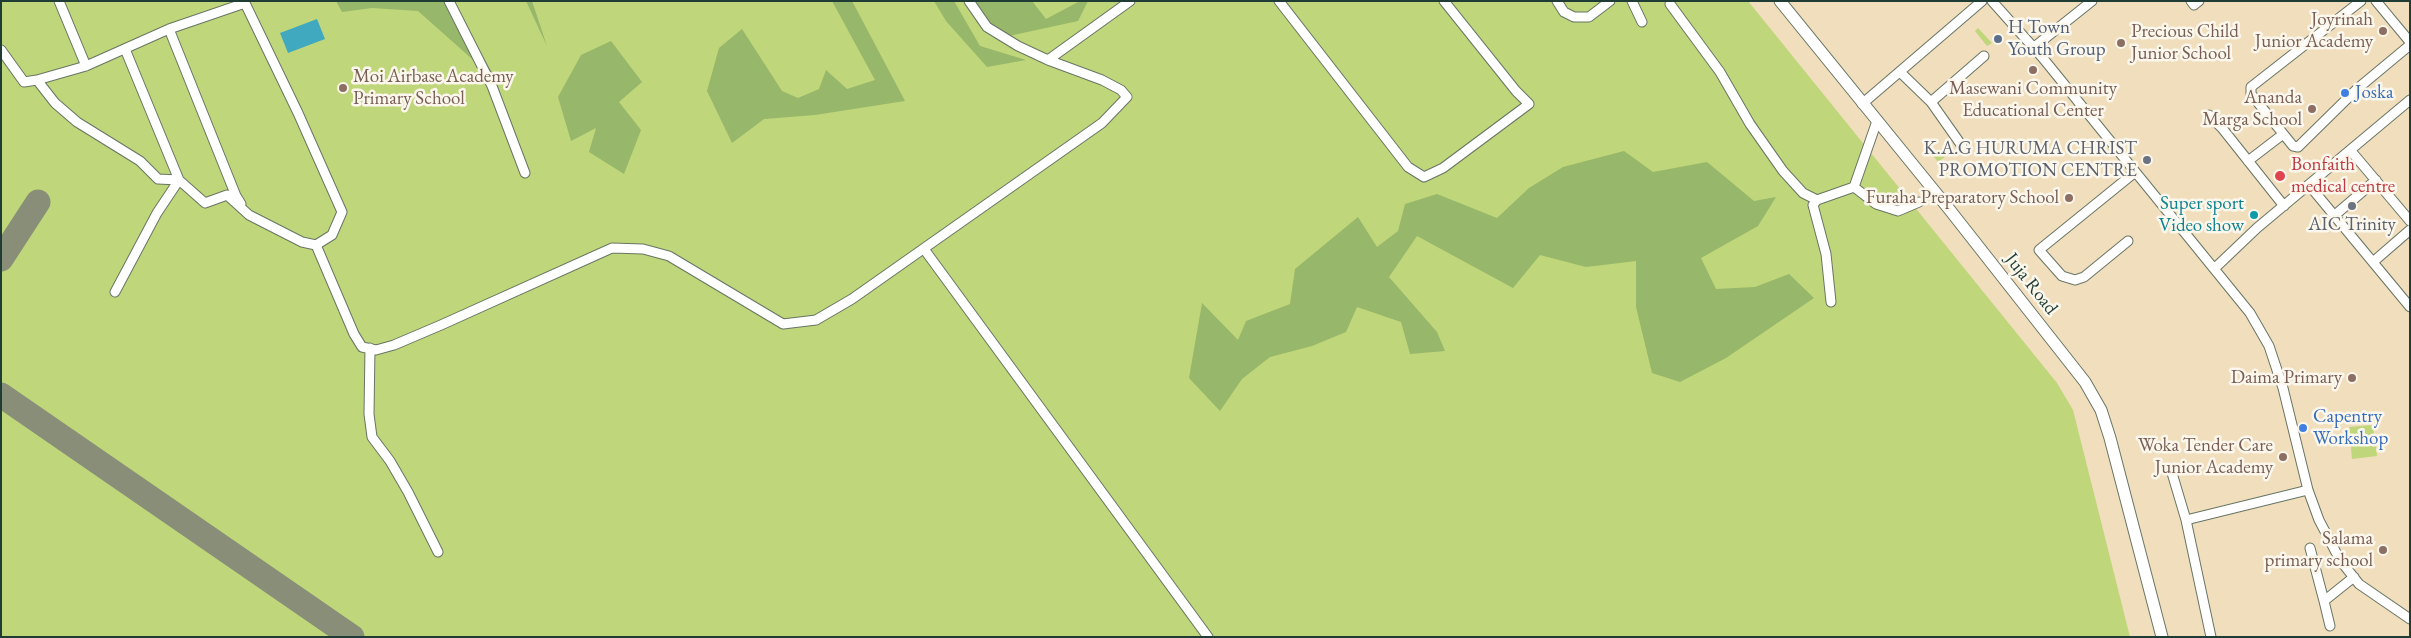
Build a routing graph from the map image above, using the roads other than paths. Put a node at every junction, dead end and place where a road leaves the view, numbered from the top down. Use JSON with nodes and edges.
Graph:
{"nodes":[{"id":1,"x":59,"y":1,"type":"edge"},
{"id":2,"x":448,"y":1,"type":"edge"},
{"id":3,"x":969,"y":1,"type":"edge"},
{"id":4,"x":1279,"y":1,"type":"edge"},
{"id":5,"x":1444,"y":1,"type":"edge"},
{"id":6,"x":1557,"y":1,"type":"edge"},
{"id":7,"x":1610,"y":1,"type":"edge"},
{"id":8,"x":1632,"y":1,"type":"edge"},
{"id":9,"x":1780,"y":1,"type":"edge"},
{"id":10,"x":1982,"y":1,"type":"edge"},
{"id":11,"x":1992,"y":1,"type":"edge"},
{"id":12,"x":2092,"y":1,"type":"edge"},
{"id":13,"x":2191,"y":1,"type":"edge"},
{"id":14,"x":2199,"y":1,"type":"edge"},
{"id":15,"x":2361,"y":1,"type":"edge"},
{"id":16,"x":2376,"y":1,"type":"edge"},
{"id":17,"x":244,"y":2,"type":"edge"},
{"id":18,"x":1127,"y":2,"type":"edge"},
{"id":19,"x":1670,"y":4,"type":"dead end"},
{"id":20,"x":1642,"y":22,"type":"dead end"},
{"id":21,"x":168,"y":29,"type":"junction"},
{"id":22,"x":2410,"y":44,"type":"edge"},
{"id":23,"x":2033,"y":48,"type":"junction"},
{"id":24,"x":125,"y":49,"type":"junction"},
{"id":25,"x":1,"y":50,"type":"edge"},
{"id":26,"x":1984,"y":56,"type":"dead end"},
{"id":27,"x":1048,"y":60,"type":"junction"},
{"id":28,"x":86,"y":66,"type":"junction"},
{"id":29,"x":1900,"y":72,"type":"junction"},
{"id":30,"x":37,"y":80,"type":"junction"},
{"id":31,"x":2410,"y":100,"type":"edge"},
{"id":32,"x":1931,"y":102,"type":"junction"},
{"id":33,"x":1862,"y":104,"type":"junction"},
{"id":34,"x":2208,"y":115,"type":"dead end"},
{"id":35,"x":1877,"y":121,"type":"junction"},
{"id":36,"x":2282,"y":135,"type":"junction"},
{"id":37,"x":1962,"y":146,"type":"dead end"},
{"id":38,"x":2351,"y":151,"type":"junction"},
{"id":39,"x":2248,"y":161,"type":"junction"},
{"id":40,"x":525,"y":172,"type":"dead end"},
{"id":41,"x":2134,"y":172,"type":"junction"},
{"id":42,"x":179,"y":180,"type":"junction"},
{"id":43,"x":2376,"y":180,"type":"junction"},
{"id":44,"x":2309,"y":185,"type":"junction"},
{"id":45,"x":1854,"y":187,"type":"junction"},
{"id":46,"x":1817,"y":200,"type":"junction"},
{"id":47,"x":1919,"y":202,"type":"dead end"},
{"id":48,"x":2284,"y":206,"type":"junction"},
{"id":49,"x":249,"y":215,"type":"junction"},
{"id":50,"x":2335,"y":215,"type":"junction"},
{"id":51,"x":2410,"y":221,"type":"edge"},
{"id":52,"x":2410,"y":230,"type":"edge"},
{"id":53,"x":2128,"y":241,"type":"dead end"},
{"id":54,"x":316,"y":245,"type":"junction"},
{"id":55,"x":924,"y":249,"type":"junction"},
{"id":56,"x":2373,"y":262,"type":"junction"},
{"id":57,"x":2215,"y":268,"type":"junction"},
{"id":58,"x":115,"y":292,"type":"dead end"},
{"id":59,"x":1831,"y":302,"type":"dead end"},
{"id":60,"x":2410,"y":307,"type":"edge"},
{"id":61,"x":370,"y":348,"type":"junction"},
{"id":62,"x":2172,"y":473,"type":"dead end"},
{"id":63,"x":2308,"y":490,"type":"junction"},
{"id":64,"x":2186,"y":520,"type":"junction"},
{"id":65,"x":2310,"y":548,"type":"dead end"},
{"id":66,"x":438,"y":552,"type":"dead end"},
{"id":67,"x":2354,"y":577,"type":"junction"},
{"id":68,"x":2324,"y":601,"type":"junction"},
{"id":69,"x":2410,"y":619,"type":"edge"},
{"id":70,"x":2330,"y":626,"type":"dead end"},
{"id":71,"x":1208,"y":637,"type":"edge"},
{"id":72,"x":2162,"y":637,"type":"edge"},
{"id":73,"x":2211,"y":637,"type":"edge"}],
"edges":[{"from":1,"to":28,"type":"street"},
{"from":2,"to":40,"type":"street"},
{"from":3,"to":27,"type":"street"},
{"from":4,"to":5,"type":"street"},
{"from":6,"to":7,"type":"street"},
{"from":8,"to":20,"type":"street"},
{"from":9,"to":33,"type":"main road","name":"Juja Road"},
{"from":10,"to":29,"type":"street"},
{"from":11,"to":23,"type":"street"},
{"from":12,"to":23,"type":"street"},
{"from":13,"to":14,"type":"street"},
{"from":15,"to":36,"type":"street"},
{"from":16,"to":22,"type":"street"},
{"from":17,"to":21,"type":"street"},
{"from":17,"to":54,"type":"street"},
{"from":18,"to":27,"type":"street"},
{"from":19,"to":46,"type":"street"},
{"from":21,"to":24,"type":"street"},
{"from":21,"to":49,"type":"street"},
{"from":22,"to":36,"type":"street"},
{"from":23,"to":41,"type":"street"},
{"from":24,"to":28,"type":"street"},
{"from":24,"to":42,"type":"street"},
{"from":25,"to":30,"type":"street"},
{"from":26,"to":32,"type":"street"},
{"from":27,"to":55,"type":"street"},
{"from":28,"to":30,"type":"street"},
{"from":29,"to":32,"type":"street"},
{"from":29,"to":33,"type":"street"},
{"from":30,"to":42,"type":"street"},
{"from":31,"to":38,"type":"street"},
{"from":32,"to":37,"type":"street"},
{"from":33,"to":35,"type":"main road","name":"Juja Road"},
{"from":34,"to":39,"type":"street"},
{"from":35,"to":45,"type":"street"},
{"from":35,"to":72,"type":"main road","name":"Juja Road"},
{"from":36,"to":39,"type":"street"},
{"from":38,"to":43,"type":"street"},
{"from":38,"to":44,"type":"street"},
{"from":39,"to":48,"type":"street"},
{"from":41,"to":53,"type":"street"},
{"from":41,"to":57,"type":"street"},
{"from":42,"to":49,"type":"street"},
{"from":42,"to":58,"type":"street"},
{"from":43,"to":50,"type":"street"},
{"from":43,"to":51,"type":"street"},
{"from":44,"to":48,"type":"street"},
{"from":44,"to":50,"type":"street"},
{"from":45,"to":46,"type":"street"},
{"from":45,"to":47,"type":"street"},
{"from":46,"to":59,"type":"street"},
{"from":48,"to":57,"type":"street"},
{"from":49,"to":54,"type":"street"},
{"from":50,"to":56,"type":"street"},
{"from":52,"to":56,"type":"street"},
{"from":54,"to":61,"type":"street"},
{"from":55,"to":61,"type":"street"},
{"from":55,"to":71,"type":"street"},
{"from":56,"to":60,"type":"street"},
{"from":57,"to":63,"type":"street"},
{"from":61,"to":66,"type":"street"},
{"from":62,"to":64,"type":"street"},
{"from":63,"to":64,"type":"street"},
{"from":63,"to":67,"type":"street"},
{"from":64,"to":73,"type":"street"},
{"from":65,"to":68,"type":"street"},
{"from":67,"to":68,"type":"street"},
{"from":67,"to":69,"type":"street"},
{"from":68,"to":70,"type":"street"}]}
